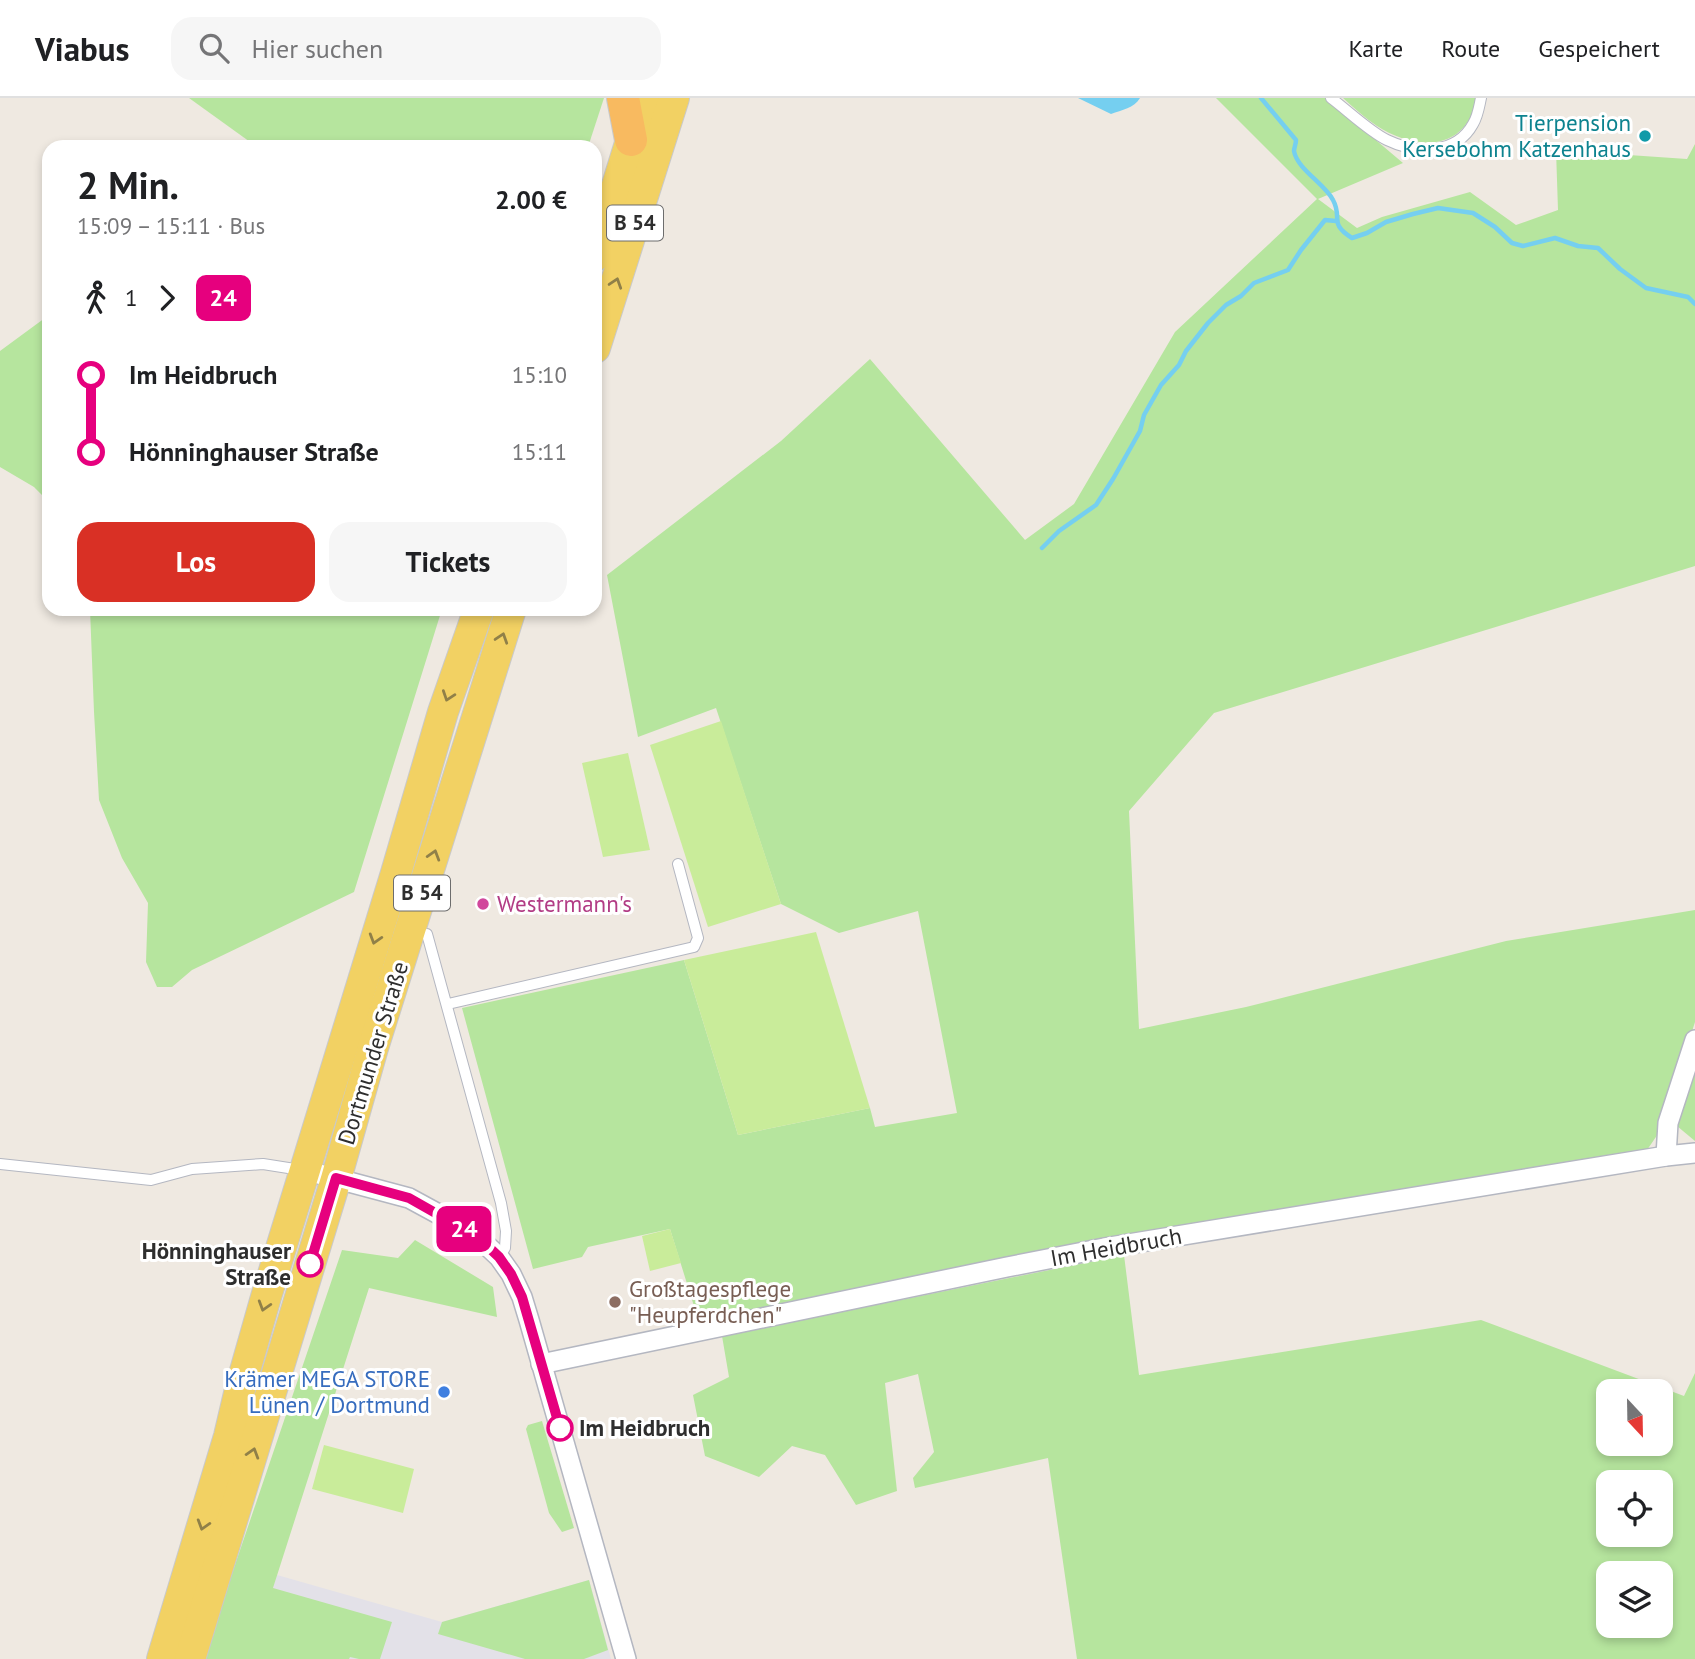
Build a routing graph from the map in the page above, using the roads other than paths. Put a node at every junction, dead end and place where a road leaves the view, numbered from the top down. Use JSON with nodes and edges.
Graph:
{"nodes":[{"id":1,"x":623,"y":98,"type":"edge"},
{"id":2,"x":645,"y":98,"type":"edge"},
{"id":3,"x":674,"y":98,"type":"edge"},
{"id":4,"x":1331,"y":98,"type":"edge"},
{"id":5,"x":1481,"y":98,"type":"edge"},
{"id":6,"x":631,"y":141,"type":"junction"},
{"id":7,"x":602,"y":234,"type":"edge"},
{"id":8,"x":602,"y":326,"type":"edge"},
{"id":9,"x":477,"y":616,"type":"edge"},
{"id":10,"x":509,"y":616,"type":"edge"},
{"id":11,"x":678,"y":864,"type":"dead end"},
{"id":12,"x":428,"y":934,"type":"dead end"},
{"id":13,"x":447,"y":1004,"type":"junction"},
{"id":14,"x":1695,"y":1040,"type":"edge"},
{"id":15,"x":1695,"y":1153,"type":"edge"},
{"id":16,"x":1666,"y":1156,"type":"junction"},
{"id":17,"x":0,"y":1164,"type":"edge"},
{"id":18,"x":304,"y":1170,"type":"junction"},
{"id":19,"x":336,"y":1178,"type":"junction"},
{"id":20,"x":499,"y":1257,"type":"junction"},
{"id":21,"x":541,"y":1364,"type":"junction"},
{"id":22,"x":162,"y":1659,"type":"edge"},
{"id":23,"x":190,"y":1659,"type":"edge"},
{"id":24,"x":626,"y":1659,"type":"edge"}],
"edges":[{"from":1,"to":6,"type":"highway"},
{"from":2,"to":6,"type":"main road","number":"B 54"},
{"from":8,"to":3,"type":"main road","number":"B 54","one_way":true},
{"from":4,"to":5,"type":"lane"},
{"from":6,"to":7,"type":"main road","number":"B 54"},
{"from":9,"to":18,"type":"main road","name":"Dortmunder Straße","number":"B 54","one_way":true},
{"from":19,"to":10,"type":"main road","name":"Dortmunder Straße","number":"B 54","one_way":true},
{"from":11,"to":13,"type":"lane"},
{"from":12,"to":13,"type":"lane"},
{"from":13,"to":20,"type":"lane"},
{"from":14,"to":16,"type":"street"},
{"from":15,"to":16,"type":"street","name":"Im Heidbruch"},
{"from":16,"to":21,"type":"street","name":"Im Heidbruch"},
{"from":17,"to":18,"type":"lane"},
{"from":18,"to":19,"type":"street"},
{"from":18,"to":22,"type":"main road","name":"Dortmunder Straße","number":"B 54","one_way":true},
{"from":19,"to":20,"type":"street"},
{"from":23,"to":19,"type":"main road","name":"Dortmunder Straße","number":"B 54","one_way":true},
{"from":20,"to":21,"type":"street"},
{"from":21,"to":24,"type":"street"}]}
